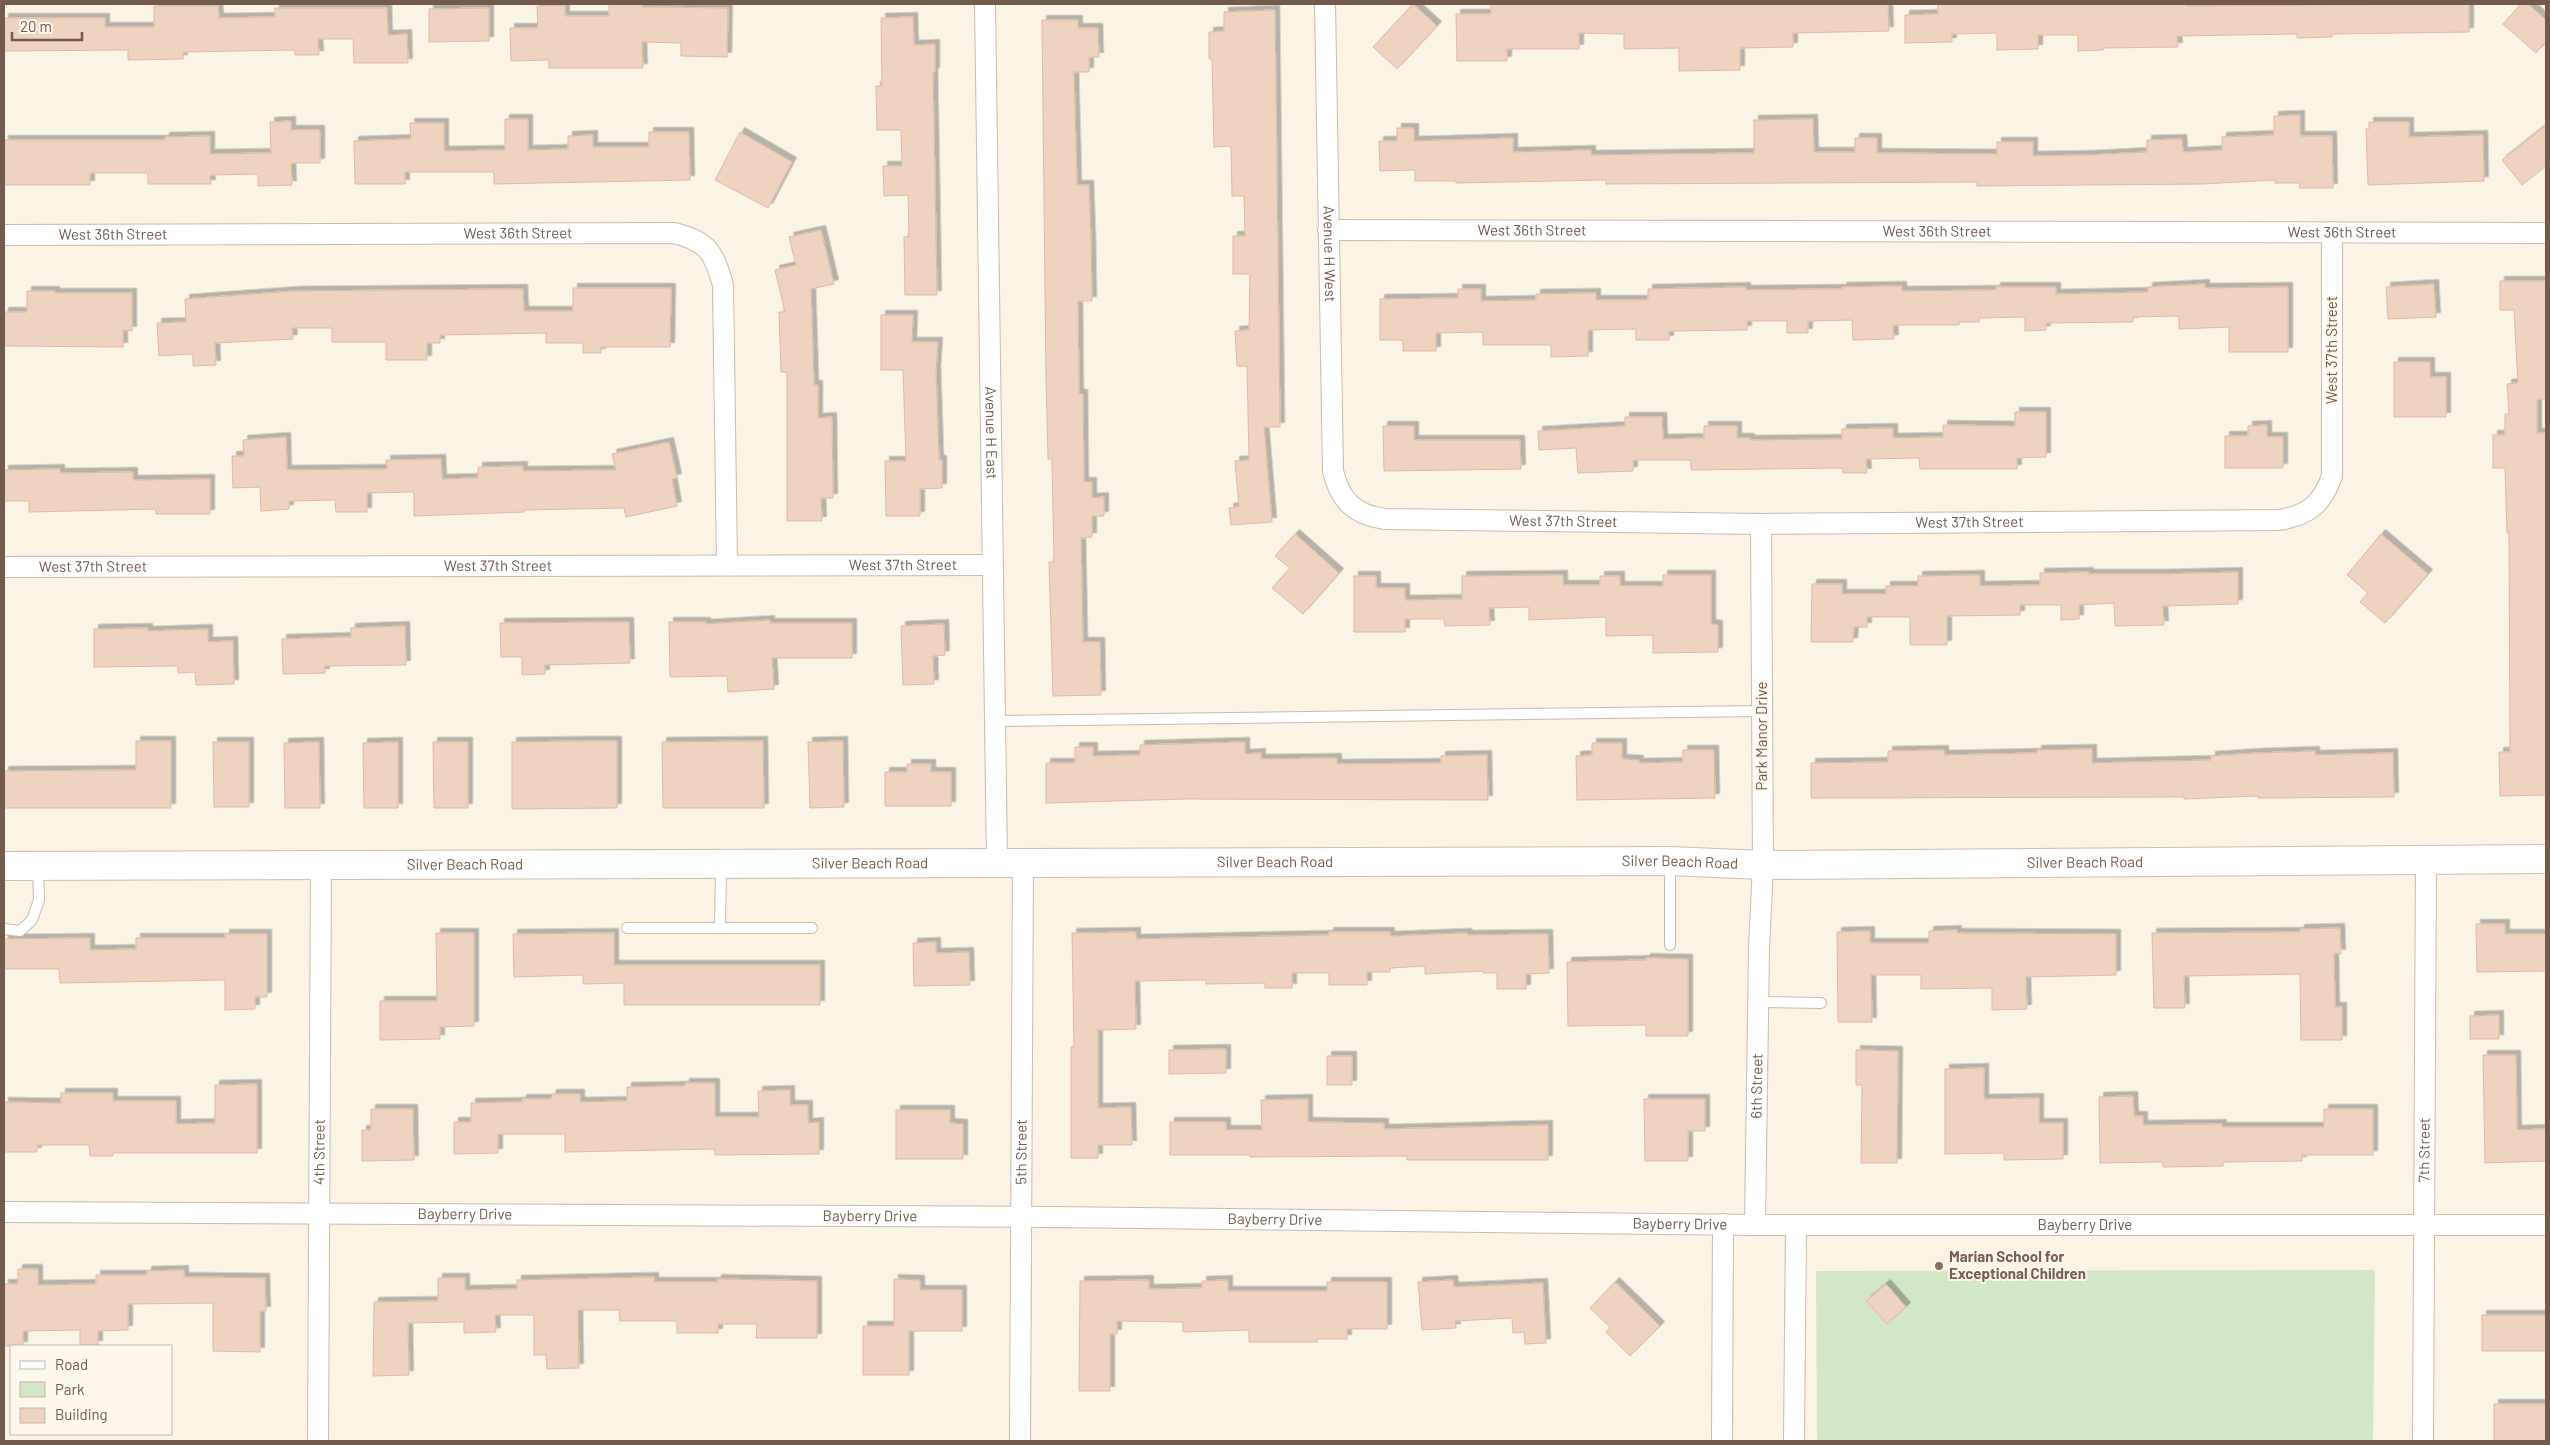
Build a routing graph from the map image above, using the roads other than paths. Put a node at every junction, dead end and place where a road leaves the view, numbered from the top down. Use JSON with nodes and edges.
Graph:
{"nodes":[{"id":1,"x":985,"y":4,"type":"edge"},
{"id":2,"x":1325,"y":4,"type":"edge"},
{"id":3,"x":1328,"y":230,"type":"junction"},
{"id":4,"x":2332,"y":232,"type":"junction"},
{"id":5,"x":2546,"y":233,"type":"edge"},
{"id":6,"x":4,"y":235,"type":"edge"},
{"id":7,"x":1346,"y":502,"type":"joint"},
{"id":8,"x":1761,"y":524,"type":"junction"},
{"id":9,"x":727,"y":565,"type":"junction"},
{"id":10,"x":993,"y":565,"type":"junction"},
{"id":11,"x":4,"y":566,"type":"edge"},
{"id":12,"x":1762,"y":711,"type":"junction"},
{"id":13,"x":995,"y":721,"type":"junction"},
{"id":14,"x":2426,"y":859,"type":"junction"},
{"id":15,"x":2546,"y":859,"type":"edge"},
{"id":16,"x":1670,"y":861,"type":"junction"},
{"id":17,"x":1010,"y":862,"type":"junction"},
{"id":18,"x":721,"y":863,"type":"junction"},
{"id":19,"x":321,"y":864,"type":"junction"},
{"id":20,"x":1763,"y":865,"type":"junction"},
{"id":21,"x":4,"y":866,"type":"edge"},
{"id":22,"x":38,"y":866,"type":"junction"},
{"id":23,"x":627,"y":928,"type":"dead end"},
{"id":24,"x":720,"y":928,"type":"junction"},
{"id":25,"x":812,"y":928,"type":"dead end"},
{"id":26,"x":4,"y":929,"type":"edge"},
{"id":27,"x":1670,"y":945,"type":"dead end"},
{"id":28,"x":1759,"y":948,"type":"joint"},
{"id":29,"x":1758,"y":1002,"type":"junction"},
{"id":30,"x":1821,"y":1003,"type":"dead end"},
{"id":31,"x":4,"y":1212,"type":"edge"},
{"id":32,"x":319,"y":1214,"type":"junction"},
{"id":33,"x":1021,"y":1217,"type":"junction"},
{"id":34,"x":1723,"y":1224,"type":"junction"},
{"id":35,"x":2424,"y":1224,"type":"junction"},
{"id":36,"x":1756,"y":1225,"type":"junction"},
{"id":37,"x":1796,"y":1225,"type":"junction"},
{"id":38,"x":2546,"y":1225,"type":"edge"},
{"id":39,"x":318,"y":1441,"type":"edge"},
{"id":40,"x":1020,"y":1441,"type":"edge"},
{"id":41,"x":1722,"y":1441,"type":"edge"},
{"id":42,"x":1794,"y":1441,"type":"edge"},
{"id":43,"x":2422,"y":1441,"type":"edge"}],
"edges":[{"from":1,"to":10,"type":"street","name":"Avenue H East"},
{"from":2,"to":3,"type":"street","name":"Avenue H West"},
{"from":3,"to":4,"type":"street","name":"West 36th Street"},
{"from":3,"to":7,"type":"street","name":"Avenue H West"},
{"from":4,"to":5,"type":"street","name":"West 36th Street"},
{"from":4,"to":8,"type":"street","name":"West 37th Street"},
{"from":6,"to":9,"type":"street","name":"West 36th Street"},
{"from":7,"to":8,"type":"street","name":"West 37th Street"},
{"from":8,"to":12,"type":"street","name":"Park Manor Drive"},
{"from":9,"to":10,"type":"street","name":"West 37th Street"},
{"from":9,"to":11,"type":"street","name":"West 37th Street"},
{"from":10,"to":13,"type":"street","name":"Avenue H East"},
{"from":12,"to":13,"type":"lane"},
{"from":12,"to":20,"type":"street","name":"Park Manor Drive"},
{"from":13,"to":17,"type":"street","name":"Avenue H East"},
{"from":14,"to":15,"type":"street","name":"Silver Beach Road"},
{"from":14,"to":20,"type":"street","name":"Silver Beach Road"},
{"from":14,"to":35,"type":"street","name":"7th Street"},
{"from":16,"to":17,"type":"street","name":"Silver Beach Road"},
{"from":16,"to":20,"type":"street","name":"Silver Beach Road"},
{"from":16,"to":27,"type":"lane"},
{"from":17,"to":18,"type":"street","name":"Silver Beach Road"},
{"from":17,"to":33,"type":"street","name":"5th Street"},
{"from":18,"to":19,"type":"street","name":"Silver Beach Road"},
{"from":18,"to":24,"type":"lane"},
{"from":19,"to":22,"type":"street","name":"Silver Beach Road"},
{"from":19,"to":32,"type":"street","name":"4th Street"},
{"from":20,"to":28,"type":"street","name":"Park Manor Drive"},
{"from":21,"to":22,"type":"street","name":"Silver Beach Road"},
{"from":22,"to":26,"type":"lane"},
{"from":23,"to":24,"type":"lane"},
{"from":24,"to":25,"type":"lane"},
{"from":28,"to":29,"type":"street","name":"6th Street"},
{"from":29,"to":30,"type":"lane"},
{"from":29,"to":36,"type":"street","name":"6th Street"},
{"from":31,"to":32,"type":"street","name":"Bayberry Drive"},
{"from":32,"to":33,"type":"street","name":"Bayberry Drive"},
{"from":32,"to":39,"type":"street","name":"4th Street"},
{"from":33,"to":34,"type":"street","name":"Bayberry Drive"},
{"from":33,"to":40,"type":"street","name":"5th Street"},
{"from":34,"to":36,"type":"street","name":"Bayberry Drive"},
{"from":34,"to":41,"type":"street"},
{"from":35,"to":37,"type":"street","name":"Bayberry Drive"},
{"from":35,"to":38,"type":"street","name":"Bayberry Drive"},
{"from":35,"to":43,"type":"street","name":"7th Street"},
{"from":36,"to":37,"type":"street","name":"Bayberry Drive"},
{"from":37,"to":42,"type":"street"}]}
